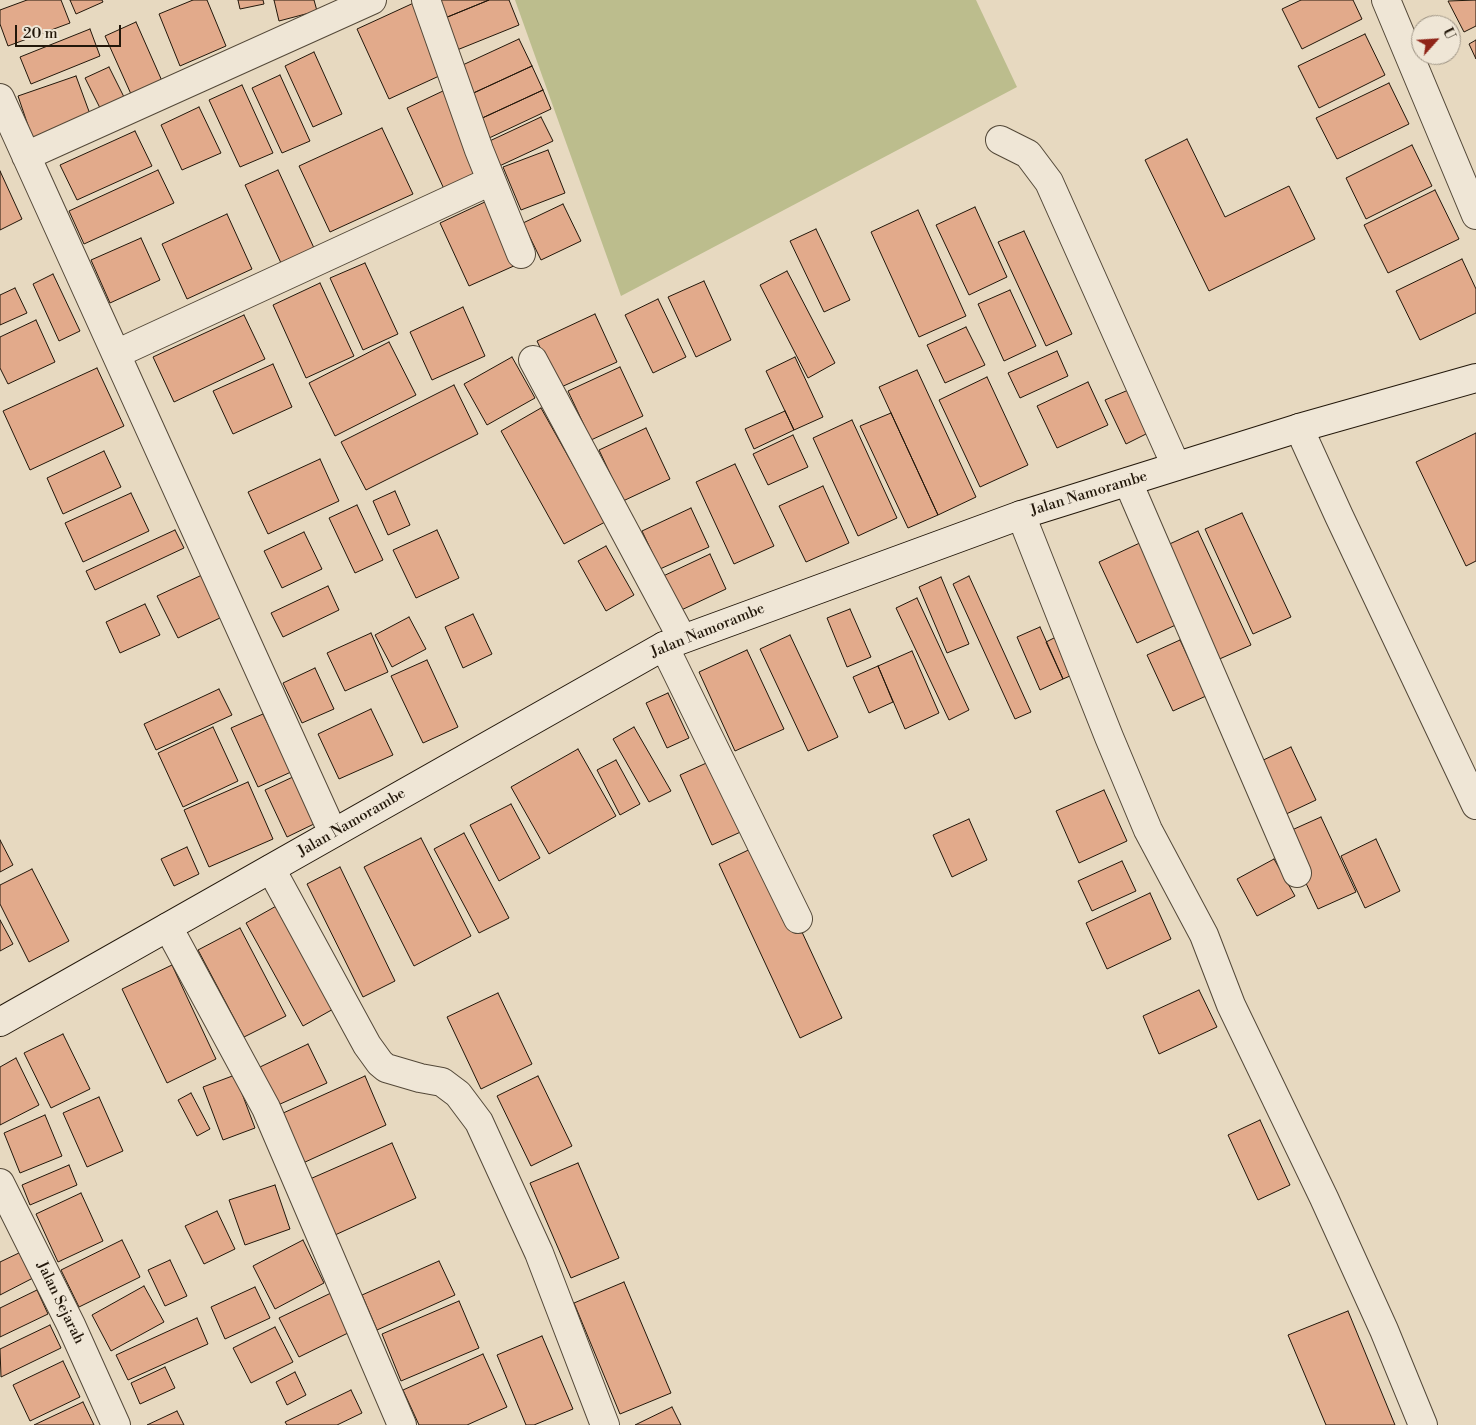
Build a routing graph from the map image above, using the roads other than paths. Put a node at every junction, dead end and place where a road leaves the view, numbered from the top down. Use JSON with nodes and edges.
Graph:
{"nodes":[{"id":1,"x":372,"y":0,"type":"edge"},
{"id":2,"x":426,"y":0,"type":"edge"},
{"id":3,"x":1386,"y":0,"type":"edge"},
{"id":4,"x":0,"y":98,"type":"edge"},
{"id":5,"x":1000,"y":140,"type":"dead end"},
{"id":6,"x":26,"y":156,"type":"junction"},
{"id":7,"x":491,"y":181,"type":"junction"},
{"id":8,"x":1476,"y":215,"type":"edge"},
{"id":9,"x":521,"y":254,"type":"dead end"},
{"id":10,"x":116,"y":354,"type":"junction"},
{"id":11,"x":533,"y":360,"type":"dead end"},
{"id":12,"x":1476,"y":378,"type":"edge"},
{"id":13,"x":1299,"y":428,"type":"junction"},
{"id":14,"x":1176,"y":466,"type":"junction"},
{"id":15,"x":1128,"y":482,"type":"junction"},
{"id":16,"x":1021,"y":515,"type":"junction"},
{"id":17,"x":673,"y":642,"type":"junction"},
{"id":18,"x":1476,"y":805,"type":"edge"},
{"id":19,"x":333,"y":833,"type":"junction"},
{"id":20,"x":271,"y":869,"type":"junction"},
{"id":21,"x":1297,"y":872,"type":"dead end"},
{"id":22,"x":798,"y":919,"type":"dead end"},
{"id":23,"x":168,"y":927,"type":"junction"},
{"id":24,"x":0,"y":1022,"type":"edge"},
{"id":25,"x":0,"y":1183,"type":"edge"},
{"id":26,"x":116,"y":1425,"type":"edge"},
{"id":27,"x":402,"y":1425,"type":"edge"},
{"id":28,"x":605,"y":1425,"type":"edge"},
{"id":29,"x":1423,"y":1425,"type":"edge"}],
"edges":[{"from":1,"to":6,"type":"street"},
{"from":2,"to":7,"type":"street"},
{"from":3,"to":8,"type":"street"},
{"from":4,"to":6,"type":"street"},
{"from":5,"to":14,"type":"street"},
{"from":6,"to":10,"type":"street"},
{"from":7,"to":9,"type":"street"},
{"from":7,"to":10,"type":"street"},
{"from":10,"to":19,"type":"street"},
{"from":11,"to":17,"type":"street"},
{"from":12,"to":13,"type":"street","name":"Jalan Namorambe"},
{"from":13,"to":14,"type":"street","name":"Jalan Namorambe"},
{"from":13,"to":18,"type":"street"},
{"from":14,"to":15,"type":"street","name":"Jalan Namorambe"},
{"from":15,"to":16,"type":"street","name":"Jalan Namorambe"},
{"from":15,"to":21,"type":"street"},
{"from":16,"to":17,"type":"street","name":"Jalan Namorambe"},
{"from":16,"to":29,"type":"street"},
{"from":17,"to":19,"type":"street","name":"Jalan Namorambe"},
{"from":17,"to":22,"type":"street"},
{"from":19,"to":20,"type":"street","name":"Jalan Namorambe"},
{"from":20,"to":23,"type":"street","name":"Jalan Namorambe"},
{"from":20,"to":28,"type":"street"},
{"from":23,"to":24,"type":"street","name":"Jalan Namorambe"},
{"from":23,"to":27,"type":"street"},
{"from":25,"to":26,"type":"street","name":"Jalan Sejarah"}]}
